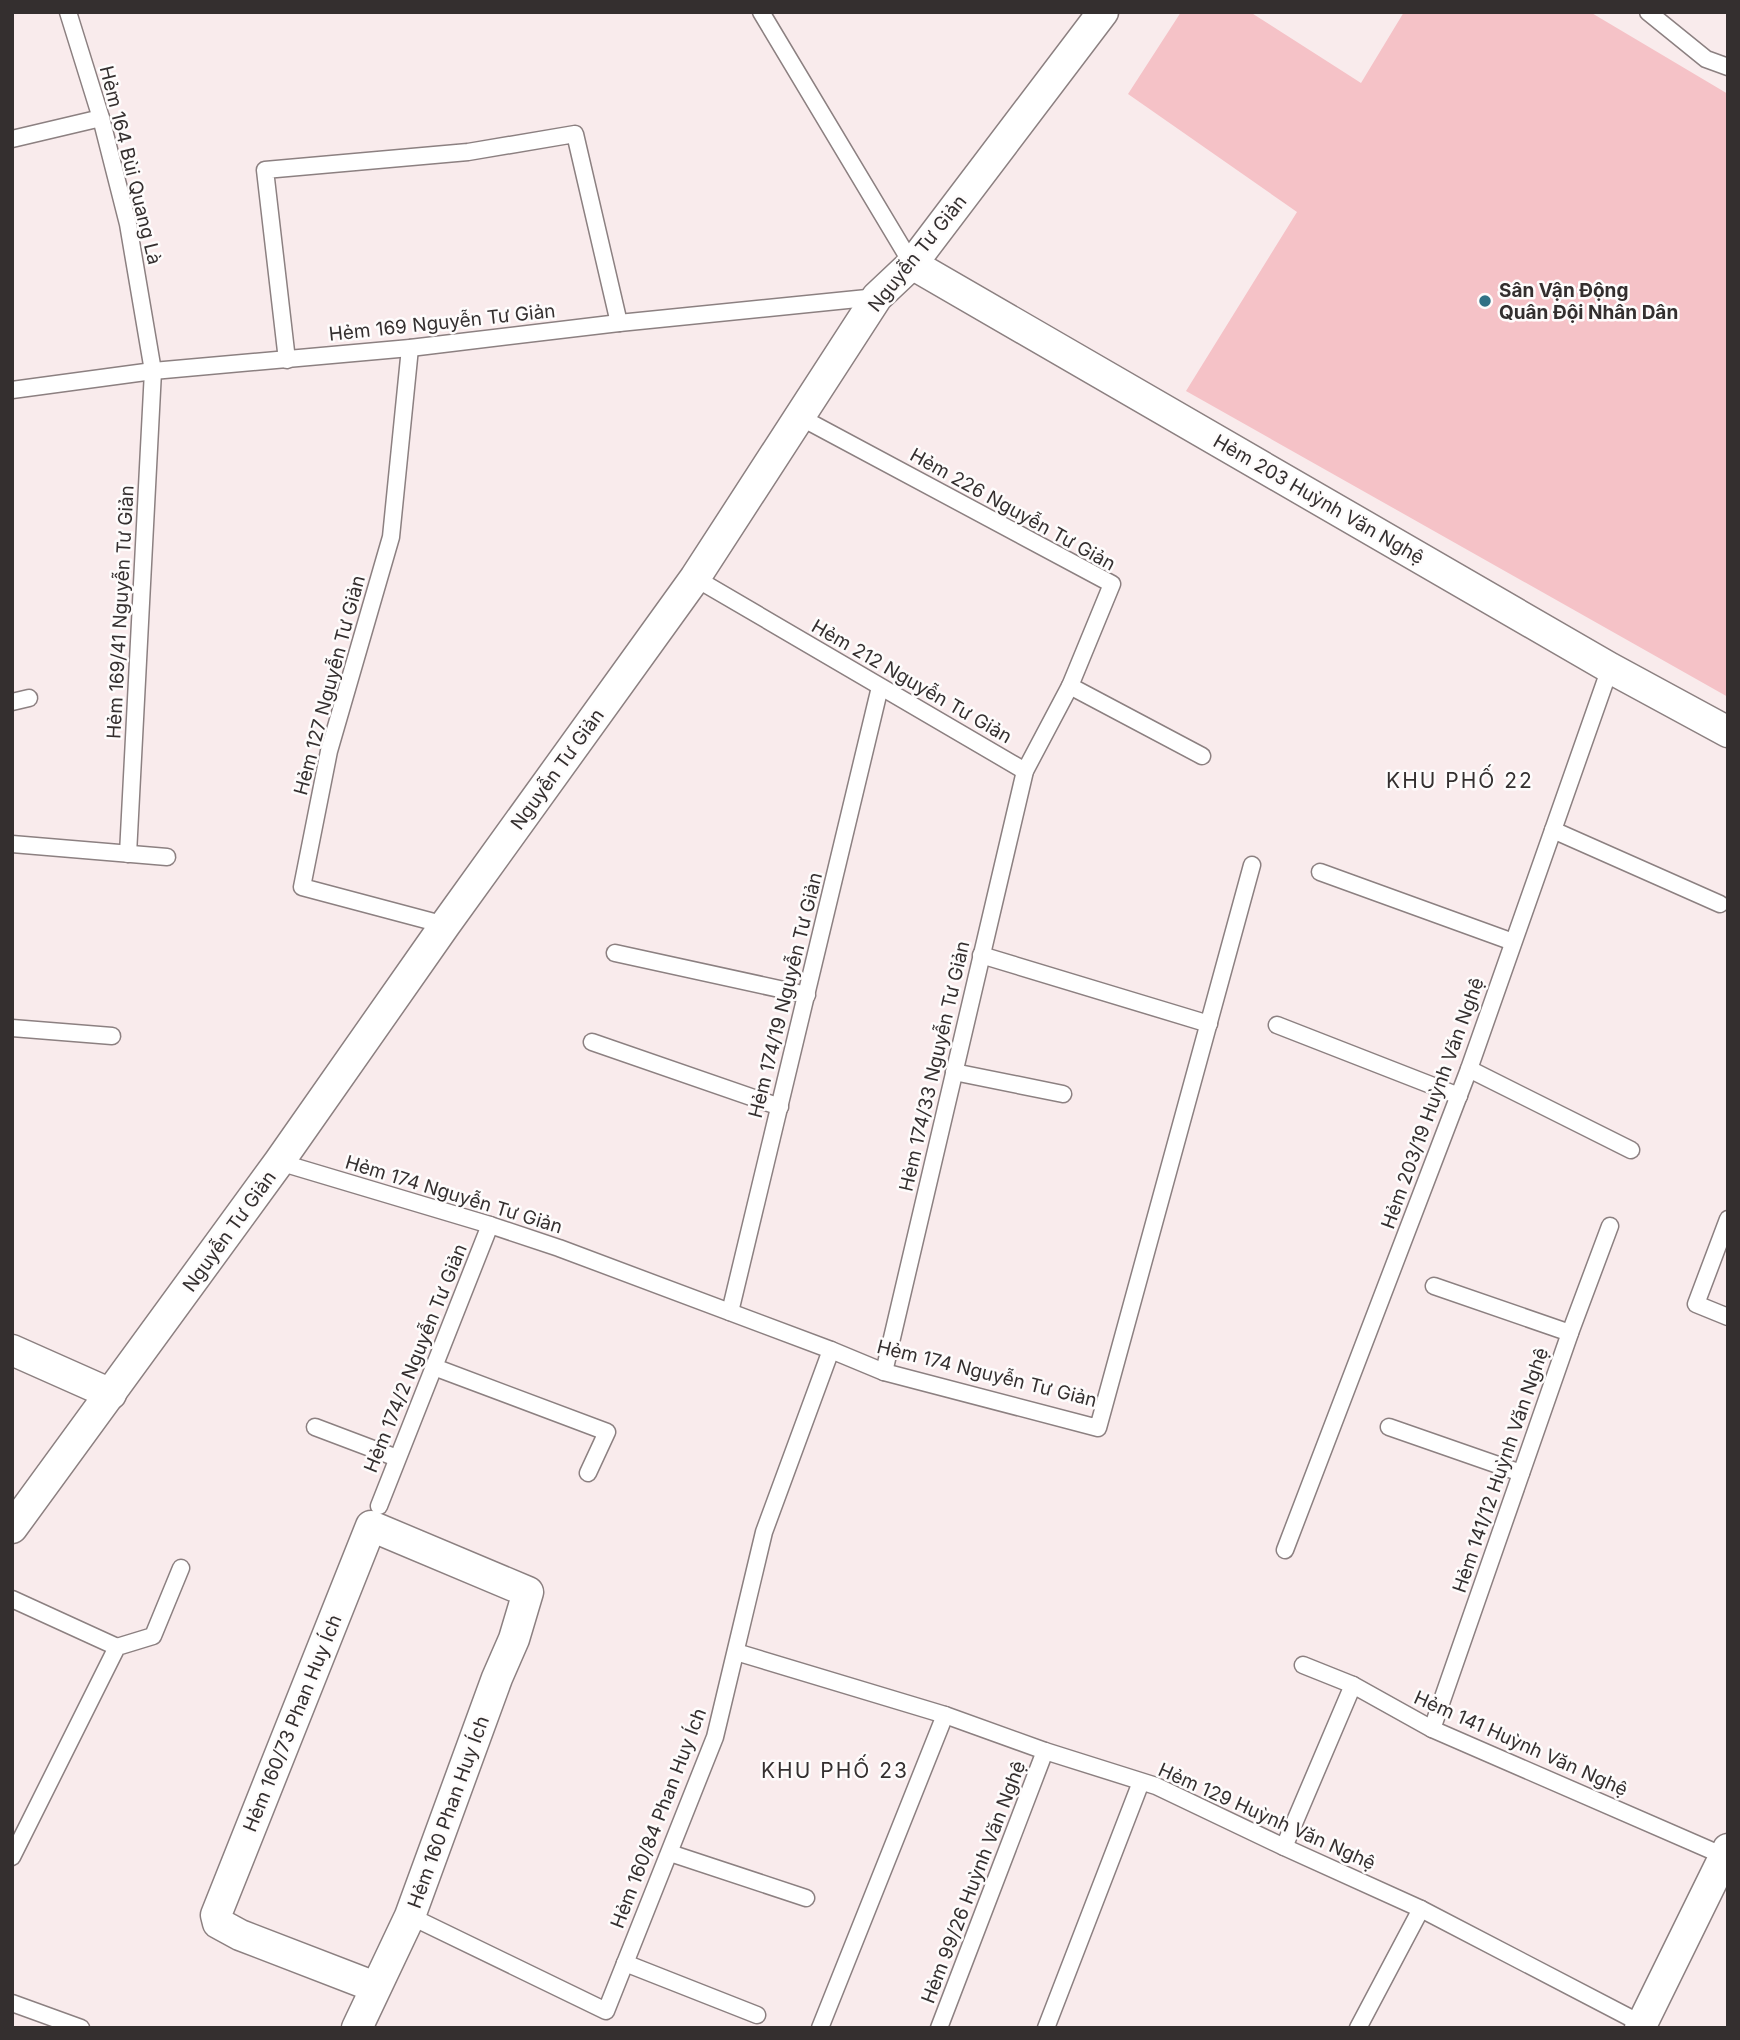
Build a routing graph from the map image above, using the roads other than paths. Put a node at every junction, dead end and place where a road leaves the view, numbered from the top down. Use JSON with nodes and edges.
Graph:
{"nodes":[{"id":1,"x":68,"y":12,"type":"edge"},
{"id":2,"x":761,"y":12,"type":"edge"},
{"id":3,"x":1103,"y":12,"type":"edge"},
{"id":4,"x":1648,"y":12,"type":"edge"},
{"id":5,"x":1728,"y":67,"type":"edge"},
{"id":6,"x":101,"y":118,"type":"junction"},
{"id":7,"x":12,"y":139,"type":"edge"},
{"id":8,"x":912,"y":264,"type":"junction"},
{"id":9,"x":877,"y":297,"type":"junction"},
{"id":10,"x":619,"y":323,"type":"junction"},
{"id":11,"x":410,"y":348,"type":"junction"},
{"id":12,"x":286,"y":360,"type":"junction"},
{"id":13,"x":153,"y":371,"type":"junction"},
{"id":14,"x":12,"y":390,"type":"edge"},
{"id":15,"x":800,"y":417,"type":"junction"},
{"id":16,"x":695,"y":578,"type":"junction"},
{"id":17,"x":1610,"y":668,"type":"junction"},
{"id":18,"x":1070,"y":686,"type":"junction"},
{"id":19,"x":880,"y":687,"type":"junction"},
{"id":20,"x":29,"y":698,"type":"dead end"},
{"id":21,"x":12,"y":702,"type":"edge"},
{"id":22,"x":1728,"y":732,"type":"edge"},
{"id":23,"x":1202,"y":757,"type":"dead end"},
{"id":24,"x":1025,"y":771,"type":"junction"},
{"id":25,"x":1553,"y":830,"type":"junction"},
{"id":26,"x":12,"y":844,"type":"edge"},
{"id":27,"x":128,"y":854,"type":"junction"},
{"id":28,"x":167,"y":858,"type":"dead end"},
{"id":29,"x":1252,"y":865,"type":"dead end"},
{"id":30,"x":1320,"y":872,"type":"dead end"},
{"id":31,"x":1720,"y":904,"type":"dead end"},
{"id":32,"x":444,"y":925,"type":"junction"},
{"id":33,"x":1513,"y":943,"type":"junction"},
{"id":34,"x":615,"y":953,"type":"dead end"},
{"id":35,"x":981,"y":955,"type":"junction"},
{"id":36,"x":807,"y":995,"type":"junction"},
{"id":37,"x":1209,"y":1024,"type":"junction"},
{"id":38,"x":1277,"y":1025,"type":"dead end"},
{"id":39,"x":12,"y":1028,"type":"edge"},
{"id":40,"x":111,"y":1036,"type":"dead end"},
{"id":41,"x":592,"y":1042,"type":"dead end"},
{"id":42,"x":1469,"y":1069,"type":"junction"},
{"id":43,"x":954,"y":1072,"type":"junction"},
{"id":44,"x":1063,"y":1094,"type":"dead end"},
{"id":45,"x":1459,"y":1096,"type":"junction"},
{"id":46,"x":780,"y":1107,"type":"junction"},
{"id":47,"x":1631,"y":1150,"type":"dead end"},
{"id":48,"x":279,"y":1162,"type":"junction"},
{"id":49,"x":1728,"y":1219,"type":"edge"},
{"id":50,"x":490,"y":1225,"type":"junction"},
{"id":51,"x":1610,"y":1226,"type":"dead end"},
{"id":52,"x":1434,"y":1286,"type":"dead end"},
{"id":53,"x":730,"y":1312,"type":"junction"},
{"id":54,"x":1728,"y":1317,"type":"edge"},
{"id":55,"x":1570,"y":1333,"type":"junction"},
{"id":56,"x":12,"y":1350,"type":"edge"},
{"id":57,"x":831,"y":1350,"type":"junction"},
{"id":58,"x":434,"y":1367,"type":"junction"},
{"id":59,"x":884,"y":1371,"type":"junction"},
{"id":60,"x":111,"y":1394,"type":"junction"},
{"id":61,"x":315,"y":1427,"type":"dead end"},
{"id":62,"x":1389,"y":1427,"type":"dead end"},
{"id":63,"x":397,"y":1458,"type":"junction"},
{"id":64,"x":588,"y":1473,"type":"dead end"},
{"id":65,"x":1521,"y":1473,"type":"junction"},
{"id":66,"x":379,"y":1506,"type":"dead end"},
{"id":67,"x":12,"y":1528,"type":"edge"},
{"id":68,"x":1285,"y":1550,"type":"dead end"},
{"id":69,"x":181,"y":1568,"type":"dead end"},
{"id":70,"x":528,"y":1592,"type":"joint"},
{"id":71,"x":12,"y":1599,"type":"edge"},
{"id":72,"x":117,"y":1647,"type":"junction"},
{"id":73,"x":736,"y":1652,"type":"junction"},
{"id":74,"x":1303,"y":1665,"type":"dead end"},
{"id":75,"x":1353,"y":1685,"type":"junction"},
{"id":76,"x":945,"y":1715,"type":"junction"},
{"id":77,"x":1432,"y":1729,"type":"junction"},
{"id":78,"x":1045,"y":1751,"type":"junction"},
{"id":79,"x":1142,"y":1782,"type":"junction"},
{"id":80,"x":1284,"y":1847,"type":"junction"},
{"id":81,"x":1726,"y":1852,"type":"edge"},
{"id":82,"x":670,"y":1853,"type":"junction"},
{"id":83,"x":12,"y":1857,"type":"edge"},
{"id":84,"x":806,"y":1898,"type":"dead end"},
{"id":85,"x":1421,"y":1909,"type":"junction"},
{"id":86,"x":410,"y":1916,"type":"junction"},
{"id":87,"x":625,"y":1963,"type":"junction"},
{"id":88,"x":375,"y":1986,"type":"junction"},
{"id":89,"x":12,"y":2003,"type":"edge"},
{"id":90,"x":757,"y":2015,"type":"dead end"},
{"id":91,"x":1641,"y":2026,"type":"edge"},
{"id":92,"x":81,"y":2028,"type":"edge"},
{"id":93,"x":357,"y":2028,"type":"edge"},
{"id":94,"x":820,"y":2028,"type":"edge"},
{"id":95,"x":939,"y":2028,"type":"edge"},
{"id":96,"x":1046,"y":2028,"type":"edge"},
{"id":97,"x":1358,"y":2028,"type":"edge"}],
"edges":[{"from":1,"to":6,"type":"lane","name":"Hẻm 164 Bùi Quang Là"},
{"from":2,"to":8,"type":"lane"},
{"from":3,"to":8,"type":"street","name":"Nguyễn Tư Giản"},
{"from":4,"to":5,"type":"lane"},
{"from":6,"to":7,"type":"lane"},
{"from":6,"to":13,"type":"lane","name":"Hẻm 164 Bùi Quang Là"},
{"from":8,"to":9,"type":"street","name":"Nguyễn Tư Giản"},
{"from":8,"to":17,"type":"street","name":"Hẻm 203 Huỳnh Văn Nghệ"},
{"from":9,"to":10,"type":"lane","name":"Hẻm 169 Nguyễn Tư Giản"},
{"from":9,"to":15,"type":"street","name":"Nguyễn Tư Giản"},
{"from":10,"to":11,"type":"lane","name":"Hẻm 169 Nguyễn Tư Giản"},
{"from":10,"to":12,"type":"lane"},
{"from":11,"to":12,"type":"lane","name":"Hẻm 169 Nguyễn Tư Giản"},
{"from":11,"to":32,"type":"lane","name":"Hẻm 127 Nguyễn Tư Giản"},
{"from":12,"to":13,"type":"lane","name":"Hẻm 169 Nguyễn Tư Giản"},
{"from":13,"to":14,"type":"lane","name":"Hẻm 169 Nguyễn Tư Giản"},
{"from":13,"to":27,"type":"lane","name":"Hẻm 169/41 Nguyễn Tư Giản"},
{"from":15,"to":16,"type":"street","name":"Nguyễn Tư Giản"},
{"from":15,"to":18,"type":"lane","name":"Hẻm 226 Nguyễn Tư Giản"},
{"from":16,"to":19,"type":"lane","name":"Hẻm 212 Nguyễn Tư Giản"},
{"from":16,"to":32,"type":"street","name":"Nguyễn Tư Giản"},
{"from":17,"to":22,"type":"street","name":"Hẻm 203 Huỳnh Văn Nghệ"},
{"from":17,"to":25,"type":"lane","name":"Hẻm 203/19 Huỳnh Văn Nghệ"},
{"from":18,"to":23,"type":"lane"},
{"from":18,"to":24,"type":"lane","name":"Hẻm 212 Nguyễn Tư Giản"},
{"from":19,"to":24,"type":"lane","name":"Hẻm 212 Nguyễn Tư Giản"},
{"from":19,"to":36,"type":"lane","name":"Hẻm 174/19 Nguyễn Tư Giản"},
{"from":20,"to":21,"type":"lane"},
{"from":24,"to":35,"type":"lane","name":"Hẻm 174/33 Nguyễn Tư Giản"},
{"from":25,"to":31,"type":"lane"},
{"from":25,"to":33,"type":"lane","name":"Hẻm 203/19 Huỳnh Văn Nghệ"},
{"from":26,"to":27,"type":"lane"},
{"from":27,"to":28,"type":"lane"},
{"from":29,"to":37,"type":"lane","name":"Hẻm 174 Nguyễn Tư Giản"},
{"from":30,"to":33,"type":"lane"},
{"from":32,"to":48,"type":"street","name":"Nguyễn Tư Giản"},
{"from":33,"to":42,"type":"lane","name":"Hẻm 203/19 Huỳnh Văn Nghệ"},
{"from":34,"to":36,"type":"lane"},
{"from":35,"to":37,"type":"lane"},
{"from":35,"to":43,"type":"lane","name":"Hẻm 174/33 Nguyễn Tư Giản"},
{"from":36,"to":46,"type":"lane","name":"Hẻm 174/19 Nguyễn Tư Giản"},
{"from":37,"to":59,"type":"lane","name":"Hẻm 174 Nguyễn Tư Giản"},
{"from":38,"to":45,"type":"lane"},
{"from":39,"to":40,"type":"lane"},
{"from":41,"to":46,"type":"lane"},
{"from":42,"to":45,"type":"lane","name":"Hẻm 203/19 Huỳnh Văn Nghệ"},
{"from":42,"to":47,"type":"lane"},
{"from":43,"to":44,"type":"lane"},
{"from":43,"to":59,"type":"lane","name":"Hẻm 174/33 Nguyễn Tư Giản"},
{"from":45,"to":68,"type":"lane","name":"Hẻm 203/19 Huỳnh Văn Nghệ"},
{"from":46,"to":53,"type":"lane","name":"Hẻm 174/19 Nguyễn Tư Giản"},
{"from":48,"to":50,"type":"lane","name":"Hẻm 174 Nguyễn Tư Giản"},
{"from":48,"to":60,"type":"street","name":"Nguyễn Tư Giản"},
{"from":49,"to":54,"type":"lane"},
{"from":50,"to":53,"type":"lane","name":"Hẻm 174 Nguyễn Tư Giản"},
{"from":50,"to":58,"type":"lane","name":"Hẻm 174/2 Nguyễn Tư Giản"},
{"from":51,"to":55,"type":"lane","name":"Hẻm 141/12 Huỳnh Văn Nghệ"},
{"from":52,"to":55,"type":"lane"},
{"from":53,"to":57,"type":"lane","name":"Hẻm 174 Nguyễn Tư Giản"},
{"from":55,"to":65,"type":"lane","name":"Hẻm 141/12 Huỳnh Văn Nghệ"},
{"from":56,"to":60,"type":"street"},
{"from":57,"to":59,"type":"lane","name":"Hẻm 174 Nguyễn Tư Giản"},
{"from":57,"to":73,"type":"lane","name":"Hẻm 160/84 Phan Huy Ích"},
{"from":58,"to":63,"type":"lane","name":"Hẻm 174/2 Nguyễn Tư Giản"},
{"from":58,"to":64,"type":"lane"},
{"from":60,"to":67,"type":"street","name":"Nguyễn Tư Giản"},
{"from":61,"to":63,"type":"lane"},
{"from":62,"to":65,"type":"lane"},
{"from":63,"to":66,"type":"lane","name":"Hẻm 174/2 Nguyễn Tư Giản"},
{"from":65,"to":77,"type":"lane","name":"Hẻm 141/12 Huỳnh Văn Nghệ"},
{"from":69,"to":72,"type":"lane"},
{"from":70,"to":86,"type":"street","name":"Hẻm 160 Phan Huy Ích"},
{"from":70,"to":88,"type":"street","name":"Hẻm 160/73 Phan Huy Ích"},
{"from":71,"to":72,"type":"lane"},
{"from":72,"to":83,"type":"lane"},
{"from":73,"to":76,"type":"lane","name":"Hẻm 129 Huỳnh Văn Nghệ"},
{"from":73,"to":82,"type":"lane","name":"Hẻm 160/84 Phan Huy Ích"},
{"from":74,"to":75,"type":"lane","name":"Hẻm 141 Huỳnh Văn Nghệ"},
{"from":75,"to":77,"type":"lane","name":"Hẻm 141 Huỳnh Văn Nghệ"},
{"from":75,"to":80,"type":"lane"},
{"from":76,"to":78,"type":"lane","name":"Hẻm 129 Huỳnh Văn Nghệ"},
{"from":76,"to":94,"type":"lane"},
{"from":77,"to":81,"type":"lane","name":"Hẻm 141 Huỳnh Văn Nghệ"},
{"from":78,"to":79,"type":"lane","name":"Hẻm 129 Huỳnh Văn Nghệ"},
{"from":78,"to":95,"type":"lane","name":"Hẻm 99/26 Huỳnh Văn Nghệ"},
{"from":79,"to":80,"type":"lane","name":"Hẻm 129 Huỳnh Văn Nghệ"},
{"from":79,"to":96,"type":"lane"},
{"from":80,"to":85,"type":"lane","name":"Hẻm 129 Huỳnh Văn Nghệ"},
{"from":81,"to":91,"type":"street"},
{"from":82,"to":84,"type":"lane"},
{"from":82,"to":87,"type":"lane","name":"Hẻm 160/84 Phan Huy Ích"},
{"from":85,"to":91,"type":"lane","name":"Hẻm 129 Huỳnh Văn Nghệ"},
{"from":85,"to":97,"type":"lane"},
{"from":86,"to":87,"type":"lane","name":"Hẻm 160/84 Phan Huy Ích"},
{"from":86,"to":88,"type":"street","name":"Hẻm 160 Phan Huy Ích"},
{"from":87,"to":90,"type":"lane"},
{"from":88,"to":93,"type":"street","name":"Hẻm 160 Phan Huy Ích"},
{"from":89,"to":92,"type":"lane"}]}
